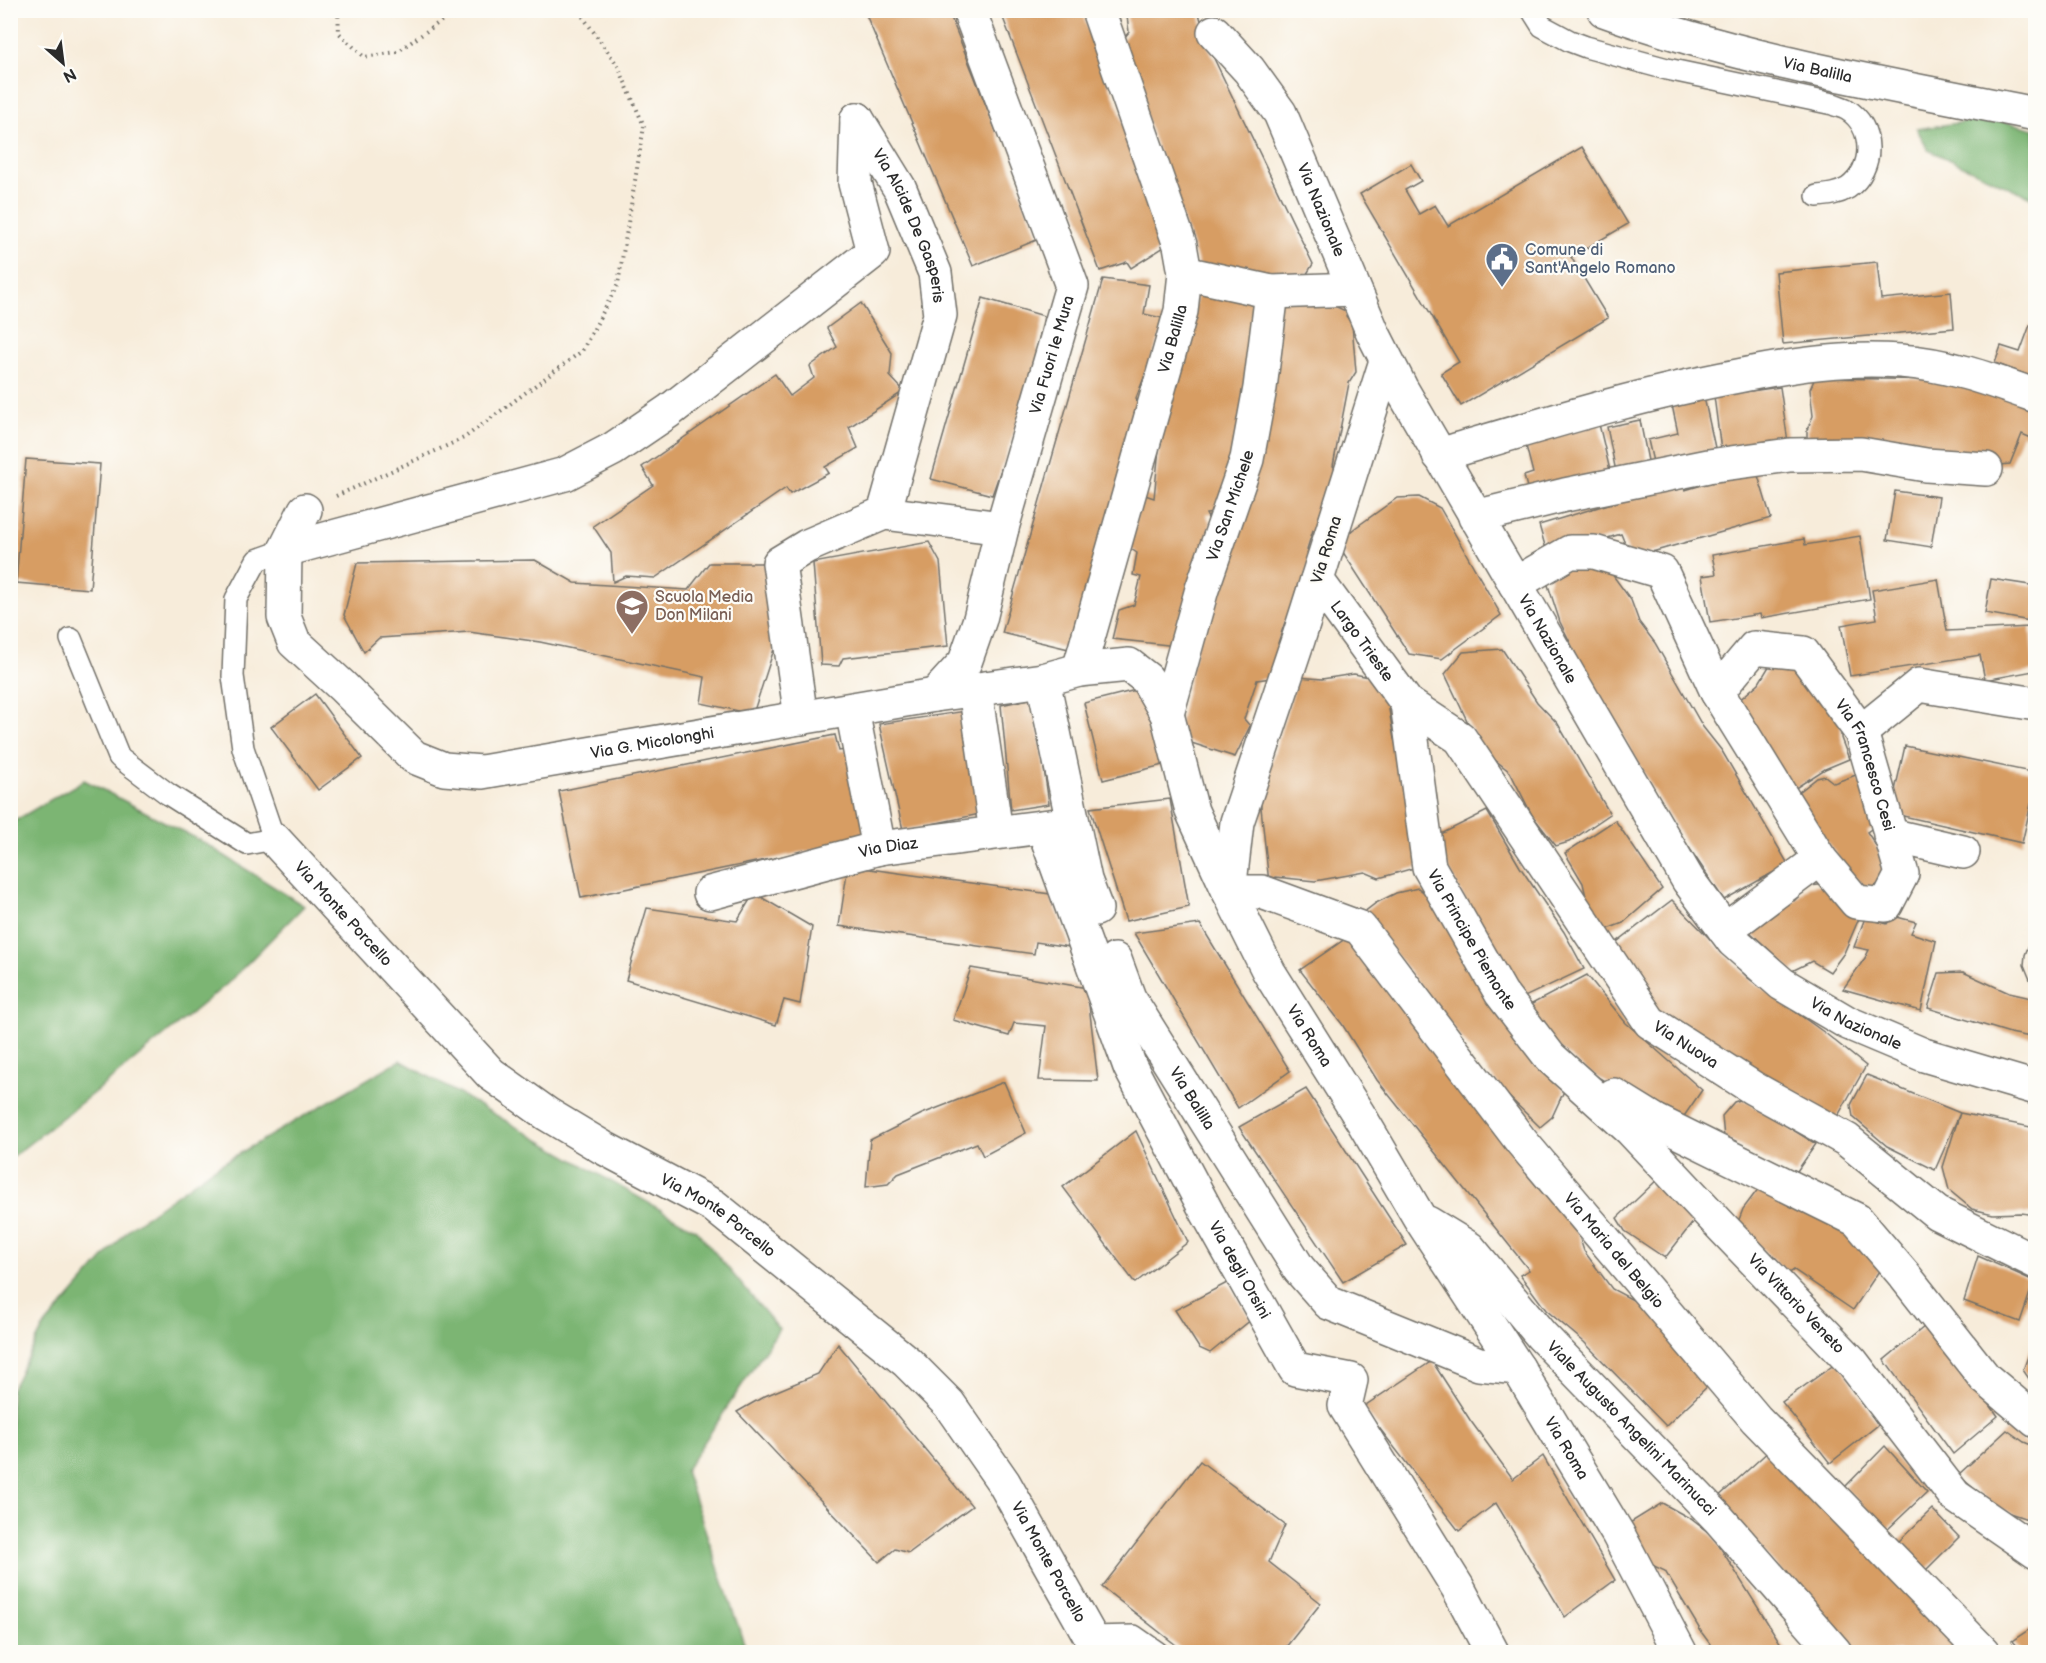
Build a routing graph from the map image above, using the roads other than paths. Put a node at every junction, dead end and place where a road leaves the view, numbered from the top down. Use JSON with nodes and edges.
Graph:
{"nodes":[{"id":1,"x":969,"y":10,"type":"edge"},
{"id":2,"x":1098,"y":10,"type":"edge"},
{"id":3,"x":1532,"y":10,"type":"edge"},
{"id":4,"x":1604,"y":10,"type":"edge"},
{"id":5,"x":1214,"y":33,"type":"dead end"},
{"id":6,"x":2036,"y":114,"type":"edge"},
{"id":7,"x":1817,"y":196,"type":"dead end"},
{"id":8,"x":1185,"y":273,"type":"junction"},
{"id":9,"x":1354,"y":289,"type":"junction"},
{"id":10,"x":1272,"y":292,"type":"junction"},
{"id":11,"x":1386,"y":361,"type":"junction"},
{"id":12,"x":2036,"y":396,"type":"edge"},
{"id":13,"x":1439,"y":455,"type":"junction"},
{"id":14,"x":1986,"y":469,"type":"dead end"},
{"id":15,"x":305,"y":510,"type":"road end"},
{"id":16,"x":884,"y":513,"type":"junction"},
{"id":17,"x":1475,"y":517,"type":"junction"},
{"id":18,"x":1002,"y":528,"type":"junction"},
{"id":19,"x":285,"y":549,"type":"junction"},
{"id":20,"x":1317,"y":579,"type":"junction"},
{"id":21,"x":1515,"y":584,"type":"junction"},
{"id":22,"x":71,"y":639,"type":"dead end"},
{"id":23,"x":1079,"y":670,"type":"junction"},
{"id":24,"x":1043,"y":680,"type":"junction"},
{"id":25,"x":975,"y":690,"type":"junction"},
{"id":26,"x":1717,"y":692,"type":"junction"},
{"id":27,"x":935,"y":695,"type":"junction"},
{"id":28,"x":1407,"y":703,"type":"junction"},
{"id":29,"x":2036,"y":704,"type":"edge"},
{"id":30,"x":852,"y":710,"type":"junction"},
{"id":31,"x":1167,"y":714,"type":"junction"},
{"id":32,"x":801,"y":718,"type":"junction"},
{"id":33,"x":1861,"y":732,"type":"junction"},
{"id":34,"x":1058,"y":825,"type":"junction"},
{"id":35,"x":996,"y":832,"type":"junction"},
{"id":36,"x":1890,"y":835,"type":"junction"},
{"id":37,"x":274,"y":838,"type":"junction"},
{"id":38,"x":879,"y":848,"type":"junction"},
{"id":39,"x":1963,"y":852,"type":"dead end"},
{"id":40,"x":1820,"y":859,"type":"junction"},
{"id":41,"x":1229,"y":892,"type":"junction"},
{"id":42,"x":710,"y":893,"type":"dead end"},
{"id":43,"x":1725,"y":930,"type":"junction"},
{"id":44,"x":1550,"y":1057,"type":"junction"},
{"id":45,"x":2036,"y":1088,"type":"edge"},
{"id":46,"x":1419,"y":1217,"type":"junction"},
{"id":47,"x":2036,"y":1262,"type":"edge"},
{"id":48,"x":1518,"y":1368,"type":"junction"},
{"id":49,"x":2036,"y":1421,"type":"edge"},
{"id":50,"x":2036,"y":1552,"type":"edge"},
{"id":51,"x":1095,"y":1645,"type":"edge"},
{"id":52,"x":1157,"y":1653,"type":"edge"},
{"id":53,"x":1492,"y":1653,"type":"edge"},
{"id":54,"x":1680,"y":1653,"type":"edge"},
{"id":55,"x":1835,"y":1653,"type":"edge"},
{"id":56,"x":1983,"y":1653,"type":"edge"}],
"edges":[{"from":1,"to":18,"type":"street","name":"Via Fuori le Mura"},
{"from":2,"to":8,"type":"street","name":"Via Balilla"},
{"from":3,"to":7,"type":"lane"},
{"from":4,"to":6,"type":"street","name":"Via Balilla"},
{"from":5,"to":9,"type":"street","name":"Via Nazionale"},
{"from":8,"to":10,"type":"street"},
{"from":8,"to":23,"type":"street","name":"Via Balilla"},
{"from":9,"to":10,"type":"street"},
{"from":9,"to":11,"type":"street","name":"Via Nazionale"},
{"from":10,"to":31,"type":"street","name":"Via San Michele"},
{"from":11,"to":13,"type":"street","name":"Via Nazionale"},
{"from":11,"to":20,"type":"street","name":"Via Roma"},
{"from":12,"to":13,"type":"street"},
{"from":13,"to":17,"type":"street","name":"Via Nazionale"},
{"from":14,"to":17,"type":"street"},
{"from":15,"to":19,"type":"street","name":"Via G. Micolonghi"},
{"from":16,"to":18,"type":"street"},
{"from":16,"to":19,"type":"street","name":"Via Alcide De Gasperis"},
{"from":16,"to":32,"type":"street"},
{"from":17,"to":21,"type":"street","name":"Via Nazionale"},
{"from":18,"to":27,"type":"street","name":"Via Fuori le Mura"},
{"from":19,"to":32,"type":"street","name":"Via G. Micolonghi"},
{"from":19,"to":37,"type":"lane"},
{"from":20,"to":28,"type":"street","name":"Largo Trieste"},
{"from":20,"to":41,"type":"street","name":"Via Roma"},
{"from":21,"to":26,"type":"street","name":"Via Francesco Cesi"},
{"from":21,"to":43,"type":"street","name":"Via Nazionale"},
{"from":22,"to":37,"type":"lane"},
{"from":23,"to":24,"type":"street","name":"Via G. Micolonghi"},
{"from":23,"to":31,"type":"street","name":"Via G. Micolonghi"},
{"from":24,"to":25,"type":"street","name":"Via G. Micolonghi"},
{"from":24,"to":34,"type":"street","name":"Via Balilla"},
{"from":25,"to":27,"type":"street","name":"Via G. Micolonghi"},
{"from":25,"to":35,"type":"street"},
{"from":26,"to":33,"type":"street","name":"Via Francesco Cesi"},
{"from":26,"to":40,"type":"street","name":"Via Francesco Cesi"},
{"from":27,"to":30,"type":"street","name":"Via G. Micolonghi"},
{"from":28,"to":44,"type":"street","name":"Via Principe Piemonte"},
{"from":28,"to":47,"type":"street","name":"Via Nuova"},
{"from":29,"to":33,"type":"street"},
{"from":30,"to":32,"type":"street","name":"Via G. Micolonghi"},
{"from":30,"to":38,"type":"street"},
{"from":31,"to":41,"type":"street"},
{"from":33,"to":36,"type":"street","name":"Via Francesco Cesi"},
{"from":34,"to":35,"type":"street","name":"Via Diaz"},
{"from":34,"to":48,"type":"street","name":"Via Balilla"},
{"from":34,"to":53,"type":"street","name":"Via degli Orsini"},
{"from":35,"to":38,"type":"street","name":"Via Diaz"},
{"from":36,"to":39,"type":"street"},
{"from":36,"to":40,"type":"street","name":"Via Francesco Cesi"},
{"from":37,"to":51,"type":"street","name":"Via Monte Porcello"},
{"from":38,"to":42,"type":"street","name":"Via Diaz"},
{"from":40,"to":43,"type":"street"},
{"from":41,"to":46,"type":"street","name":"Via Roma"},
{"from":41,"to":56,"type":"street","name":"Via Maria del Belgio"},
{"from":43,"to":45,"type":"street","name":"Via Nazionale"},
{"from":44,"to":49,"type":"street"},
{"from":44,"to":50,"type":"street","name":"Via Vittorio Veneto"},
{"from":46,"to":48,"type":"street","name":"Via Roma"},
{"from":46,"to":55,"type":"street","name":"Viale Augusto Angelini Marinucci"},
{"from":48,"to":54,"type":"street","name":"Via Roma"},
{"from":51,"to":52,"type":"lane"}]}
